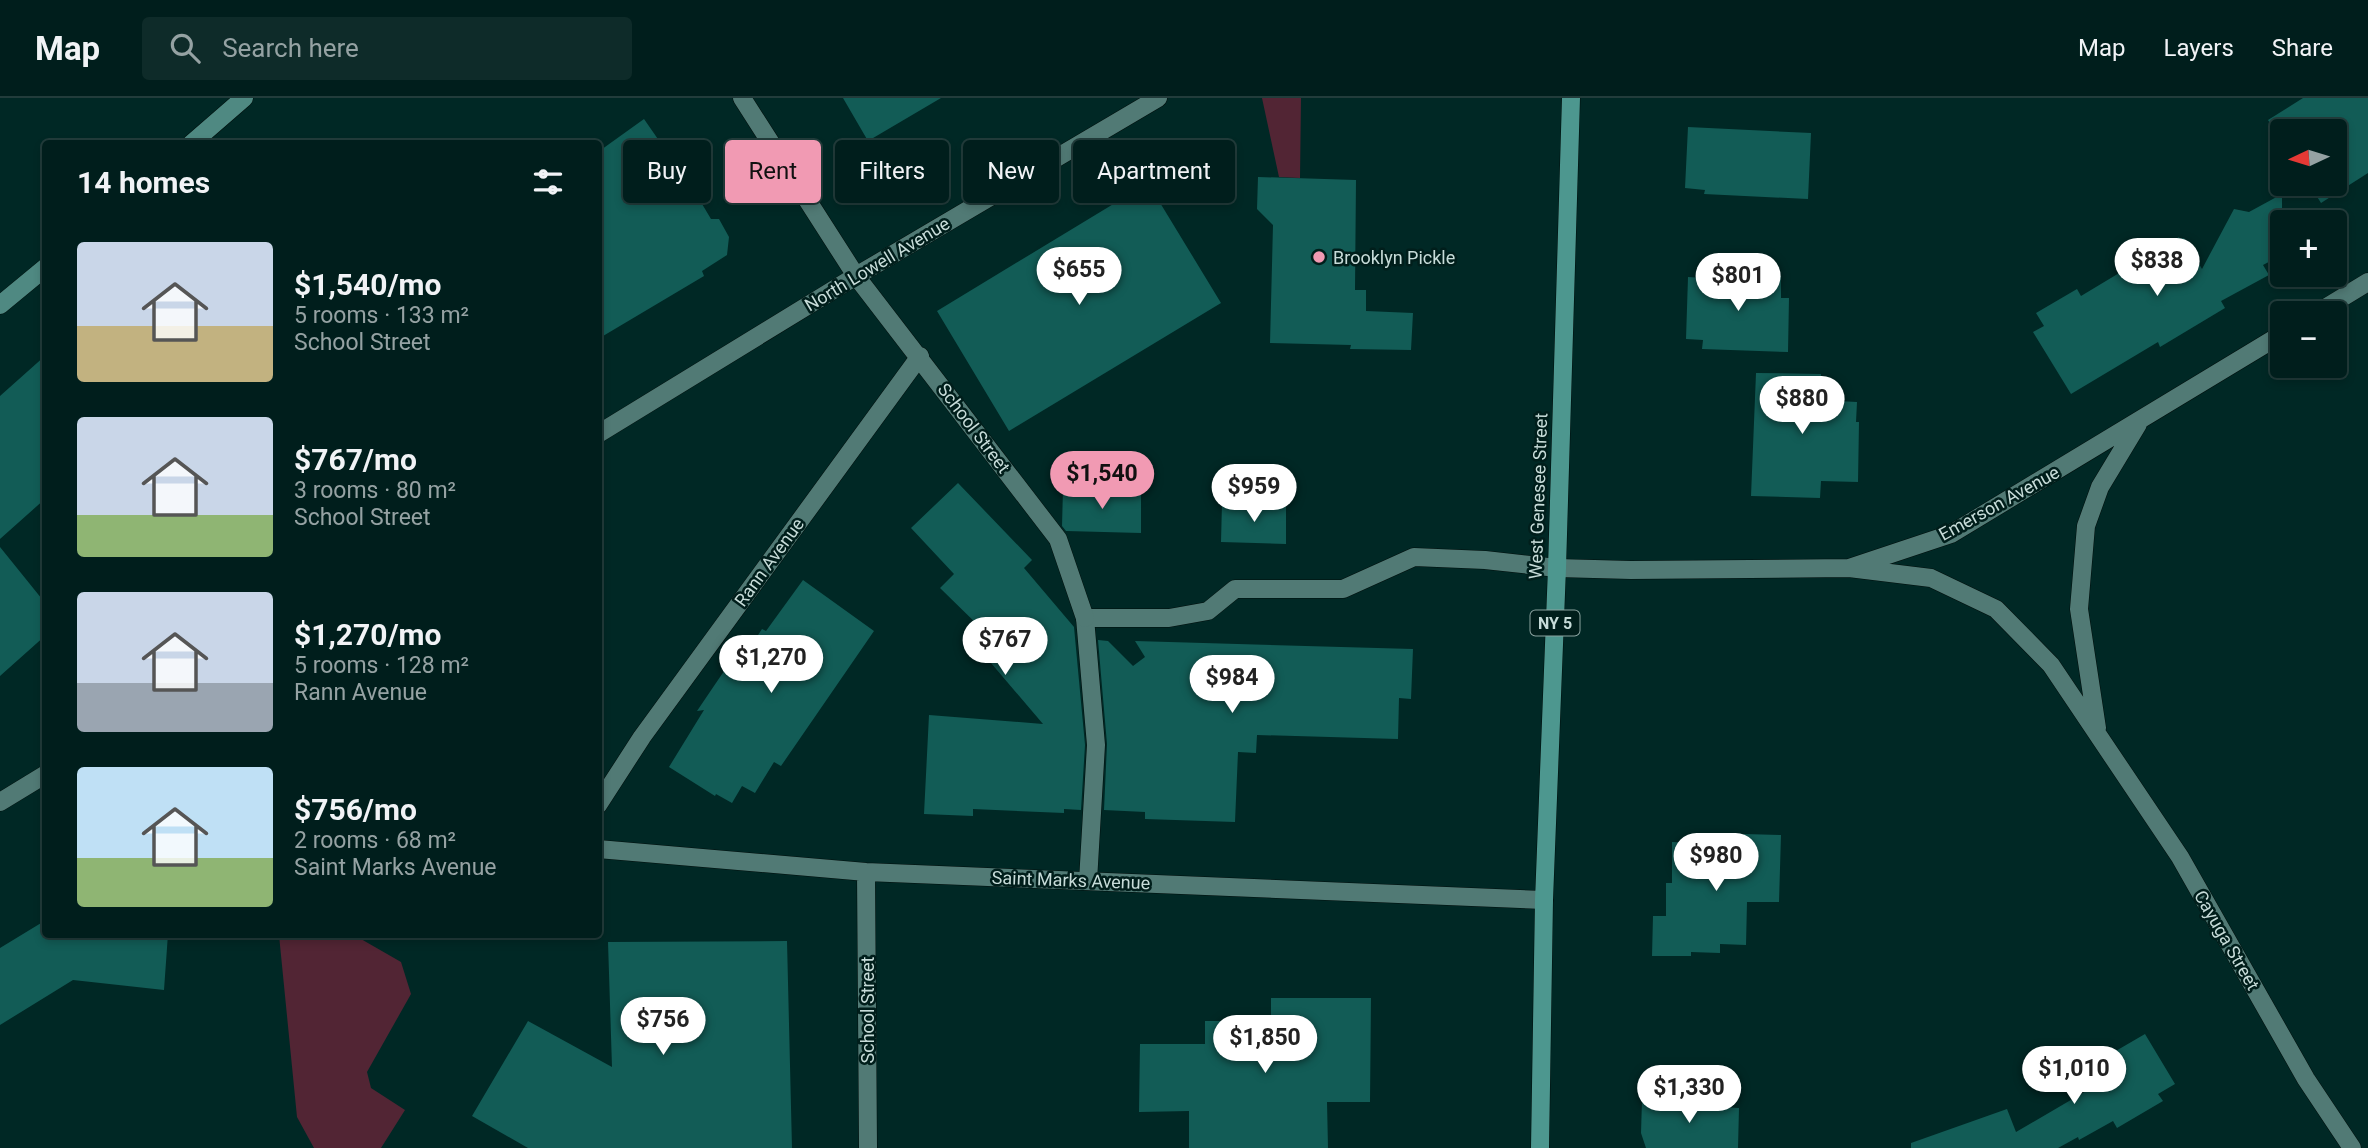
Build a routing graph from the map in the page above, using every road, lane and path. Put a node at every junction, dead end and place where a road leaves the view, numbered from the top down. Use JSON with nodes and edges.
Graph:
{"nodes":[{"id":1,"x":244,"y":98,"type":"edge"},
{"id":2,"x":743,"y":98,"type":"edge"},
{"id":3,"x":1158,"y":98,"type":"edge"},
{"id":4,"x":1571,"y":98,"type":"edge"},
{"id":5,"x":196,"y":140,"type":"edge"},
{"id":6,"x":42,"y":270,"type":"edge"},
{"id":7,"x":856,"y":276,"type":"junction"},
{"id":8,"x":2368,"y":282,"type":"edge"},
{"id":9,"x":2337,"y":301,"type":"edge"},
{"id":10,"x":0,"y":305,"type":"edge"},
{"id":11,"x":2270,"y":341,"type":"edge"},
{"id":12,"x":920,"y":356,"type":"junction"},
{"id":13,"x":2141,"y":420,"type":"junction"},
{"id":14,"x":602,"y":432,"type":"edge"},
{"id":15,"x":1557,"y":568,"type":"junction"},
{"id":16,"x":1849,"y":568,"type":"junction"},
{"id":17,"x":1085,"y":618,"type":"junction"},
{"id":18,"x":2098,"y":735,"type":"junction"},
{"id":19,"x":42,"y":776,"type":"edge"},
{"id":20,"x":602,"y":799,"type":"edge"},
{"id":21,"x":0,"y":802,"type":"edge"},
{"id":22,"x":602,"y":849,"type":"edge"},
{"id":23,"x":866,"y":872,"type":"junction"},
{"id":24,"x":1088,"y":881,"type":"junction"},
{"id":25,"x":1544,"y":900,"type":"junction"},
{"id":26,"x":868,"y":1148,"type":"edge"},
{"id":27,"x":1541,"y":1148,"type":"edge"},
{"id":28,"x":2352,"y":1148,"type":"edge"}],
"edges":[{"from":1,"to":5,"type":"street"},
{"from":2,"to":7,"type":"street","name":"School Street"},
{"from":3,"to":7,"type":"street","name":"North Lowell Avenue"},
{"from":4,"to":15,"type":"main road","name":"West Genesee Street","number":"NY 5"},
{"from":6,"to":10,"type":"street"},
{"from":7,"to":12,"type":"street","name":"School Street"},
{"from":7,"to":14,"type":"street","name":"North Lowell Avenue"},
{"from":8,"to":9,"type":"street"},
{"from":11,"to":13,"type":"street","name":"Emerson Avenue"},
{"from":12,"to":17,"type":"street","name":"School Street"},
{"from":12,"to":20,"type":"street","name":"Rann Avenue"},
{"from":13,"to":16,"type":"street","name":"Emerson Avenue"},
{"from":13,"to":18,"type":"street","name":"Cayuga Street"},
{"from":15,"to":16,"type":"street","name":"Emerson Avenue"},
{"from":15,"to":17,"type":"street","name":"Emerson Avenue"},
{"from":15,"to":25,"type":"main road","name":"West Genesee Street","number":"NY 5"},
{"from":16,"to":18,"type":"street","name":"Cayuga Street"},
{"from":17,"to":24,"type":"street","name":"School Street"},
{"from":18,"to":28,"type":"street","name":"Cayuga Street"},
{"from":19,"to":21,"type":"street"},
{"from":22,"to":23,"type":"street","name":"Saint Marks Avenue"},
{"from":23,"to":24,"type":"street","name":"Saint Marks Avenue"},
{"from":23,"to":26,"type":"street","name":"School Street"},
{"from":24,"to":25,"type":"street","name":"Saint Marks Avenue"},
{"from":25,"to":27,"type":"main road","name":"West Genesee Street","number":"NY 5"}]}
